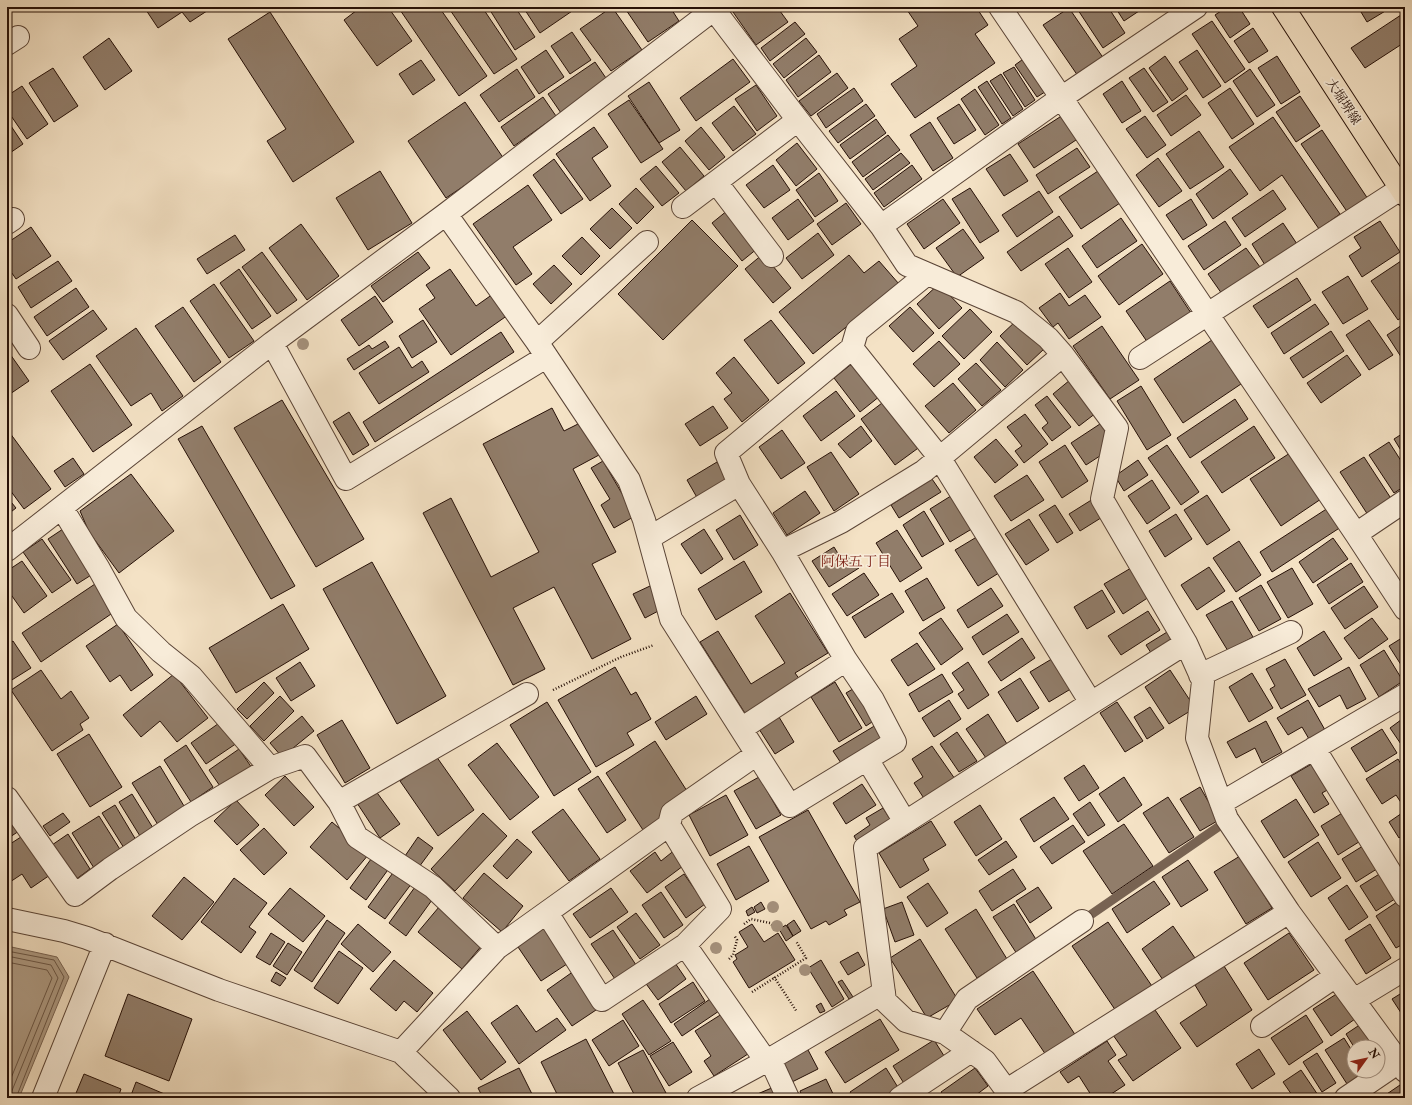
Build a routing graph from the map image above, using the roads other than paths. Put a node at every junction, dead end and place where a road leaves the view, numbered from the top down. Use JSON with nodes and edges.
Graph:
{"nodes":[{"id":1,"x":1000,"y":7,"type":"edge"},
{"id":2,"x":1196,"y":7,"type":"edge"},
{"id":3,"x":1283,"y":7,"type":"edge"},
{"id":4,"x":714,"y":8,"type":"edge"},
{"id":5,"x":1061,"y":98,"type":"junction"},
{"id":6,"x":798,"y":120,"type":"junction"},
{"id":7,"x":716,"y":182,"type":"junction"},
{"id":8,"x":1404,"y":190,"type":"edge"},
{"id":9,"x":683,"y":207,"type":"dead end"},
{"id":10,"x":446,"y":214,"type":"junction"},
{"id":11,"x":881,"y":226,"type":"junction"},
{"id":12,"x":647,"y":242,"type":"dead end"},
{"id":13,"x":772,"y":256,"type":"dead end"},
{"id":14,"x":927,"y":274,"type":"junction"},
{"id":15,"x":1208,"y":314,"type":"junction"},
{"id":16,"x":7,"y":315,"type":"edge"},
{"id":17,"x":272,"y":343,"type":"junction"},
{"id":18,"x":28,"y":348,"type":"dead end"},
{"id":19,"x":852,"y":348,"type":"junction"},
{"id":20,"x":542,"y":350,"type":"junction"},
{"id":21,"x":1064,"y":355,"type":"junction"},
{"id":22,"x":1140,"y":358,"type":"dead end"},
{"id":23,"x":940,"y":457,"type":"junction"},
{"id":24,"x":739,"y":484,"type":"junction"},
{"id":25,"x":1405,"y":500,"type":"edge"},
{"id":26,"x":62,"y":508,"type":"junction"},
{"id":27,"x":1356,"y":534,"type":"junction"},
{"id":28,"x":649,"y":538,"type":"junction"},
{"id":29,"x":7,"y":550,"type":"edge"},
{"id":30,"x":782,"y":551,"type":"junction"},
{"id":31,"x":1405,"y":609,"type":"edge"},
{"id":32,"x":1291,"y":632,"type":"dead end"},
{"id":33,"x":1186,"y":643,"type":"junction"},
{"id":34,"x":846,"y":660,"type":"junction"},
{"id":35,"x":1200,"y":675,"type":"junction"},
{"id":36,"x":527,"y":694,"type":"road end"},
{"id":37,"x":1405,"y":695,"type":"edge"},
{"id":38,"x":1091,"y":703,"type":"junction"},
{"id":39,"x":741,"y":728,"type":"junction"},
{"id":40,"x":1314,"y":748,"type":"junction"},
{"id":41,"x":757,"y":754,"type":"junction"},
{"id":42,"x":867,"y":759,"type":"junction"},
{"id":43,"x":270,"y":768,"type":"junction"},
{"id":44,"x":7,"y":798,"type":"edge"},
{"id":45,"x":339,"y":802,"type":"junction"},
{"id":46,"x":1221,"y":803,"type":"junction"},
{"id":47,"x":904,"y":822,"type":"junction"},
{"id":48,"x":670,"y":825,"type":"junction"},
{"id":49,"x":1405,"y":896,"type":"edge"},
{"id":50,"x":1288,"y":912,"type":"junction"},
{"id":51,"x":547,"y":913,"type":"junction"},
{"id":52,"x":7,"y":919,"type":"edge"},
{"id":53,"x":1082,"y":921,"type":"dead end"},
{"id":54,"x":105,"y":944,"type":"junction"},
{"id":55,"x":685,"y":945,"type":"junction"},
{"id":56,"x":498,"y":948,"type":"junction"},
{"id":57,"x":1405,"y":969,"type":"edge"},
{"id":58,"x":1336,"y":976,"type":"junction"},
{"id":59,"x":884,"y":992,"type":"junction"},
{"id":60,"x":1354,"y":1000,"type":"junction"},
{"id":61,"x":1262,"y":1026,"type":"dead end"},
{"id":62,"x":945,"y":1033,"type":"junction"},
{"id":63,"x":971,"y":1051,"type":"junction"},
{"id":64,"x":401,"y":1052,"type":"junction"},
{"id":65,"x":768,"y":1060,"type":"junction"},
{"id":66,"x":1402,"y":1067,"type":"edge"},
{"id":67,"x":1010,"y":1094,"type":"edge"},
{"id":68,"x":43,"y":1098,"type":"edge"},
{"id":69,"x":449,"y":1098,"type":"edge"},
{"id":70,"x":698,"y":1098,"type":"edge"},
{"id":71,"x":788,"y":1098,"type":"edge"},
{"id":72,"x":900,"y":1098,"type":"edge"},
{"id":73,"x":1346,"y":1098,"type":"edge"}],
"edges":[{"from":1,"to":5,"type":"street"},
{"from":2,"to":5,"type":"street"},
{"from":3,"to":8,"type":"main road","name":"大堀堺線"},
{"from":4,"to":6,"type":"street"},
{"from":4,"to":10,"type":"street"},
{"from":5,"to":11,"type":"street"},
{"from":5,"to":15,"type":"street"},
{"from":6,"to":7,"type":"street"},
{"from":6,"to":11,"type":"street"},
{"from":7,"to":9,"type":"street"},
{"from":7,"to":13,"type":"street"},
{"from":8,"to":15,"type":"street"},
{"from":10,"to":17,"type":"street"},
{"from":10,"to":20,"type":"street"},
{"from":11,"to":14,"type":"street"},
{"from":12,"to":20,"type":"street"},
{"from":14,"to":19,"type":"street"},
{"from":14,"to":21,"type":"street"},
{"from":15,"to":22,"type":"street"},
{"from":15,"to":27,"type":"street"},
{"from":16,"to":18,"type":"street"},
{"from":17,"to":20,"type":"street"},
{"from":17,"to":26,"type":"street"},
{"from":19,"to":23,"type":"street"},
{"from":19,"to":24,"type":"street"},
{"from":20,"to":28,"type":"street"},
{"from":21,"to":23,"type":"street"},
{"from":21,"to":33,"type":"street"},
{"from":23,"to":30,"type":"street"},
{"from":23,"to":38,"type":"street"},
{"from":24,"to":28,"type":"street"},
{"from":24,"to":30,"type":"street"},
{"from":25,"to":27,"type":"street"},
{"from":26,"to":29,"type":"street"},
{"from":26,"to":43,"type":"street"},
{"from":27,"to":31,"type":"street"},
{"from":28,"to":39,"type":"street"},
{"from":30,"to":34,"type":"street"},
{"from":32,"to":35,"type":"street"},
{"from":33,"to":35,"type":"street"},
{"from":33,"to":38,"type":"street"},
{"from":34,"to":39,"type":"street"},
{"from":34,"to":42,"type":"street"},
{"from":35,"to":46,"type":"street"},
{"from":36,"to":45,"type":"street"},
{"from":37,"to":40,"type":"street"},
{"from":38,"to":47,"type":"street"},
{"from":39,"to":41,"type":"street"},
{"from":40,"to":46,"type":"street"},
{"from":40,"to":49,"type":"street"},
{"from":41,"to":42,"type":"street"},
{"from":41,"to":48,"type":"street"},
{"from":42,"to":47,"type":"street"},
{"from":43,"to":44,"type":"street"},
{"from":43,"to":45,"type":"street"},
{"from":45,"to":56,"type":"street"},
{"from":46,"to":50,"type":"street"},
{"from":47,"to":59,"type":"street"},
{"from":48,"to":51,"type":"street"},
{"from":48,"to":55,"type":"street"},
{"from":50,"to":58,"type":"street"},
{"from":50,"to":67,"type":"street"},
{"from":51,"to":55,"type":"street"},
{"from":51,"to":56,"type":"street"},
{"from":52,"to":54,"type":"street"},
{"from":53,"to":62,"type":"street"},
{"from":54,"to":64,"type":"street"},
{"from":54,"to":68,"type":"street"},
{"from":55,"to":65,"type":"street"},
{"from":56,"to":64,"type":"street"},
{"from":57,"to":60,"type":"street"},
{"from":58,"to":60,"type":"street"},
{"from":58,"to":61,"type":"street"},
{"from":59,"to":62,"type":"street"},
{"from":59,"to":65,"type":"street"},
{"from":60,"to":66,"type":"street"},
{"from":62,"to":63,"type":"street"},
{"from":63,"to":67,"type":"street"},
{"from":63,"to":72,"type":"street"},
{"from":64,"to":69,"type":"street"},
{"from":65,"to":70,"type":"street"},
{"from":65,"to":71,"type":"street"},
{"from":66,"to":73,"type":"street"}]}
